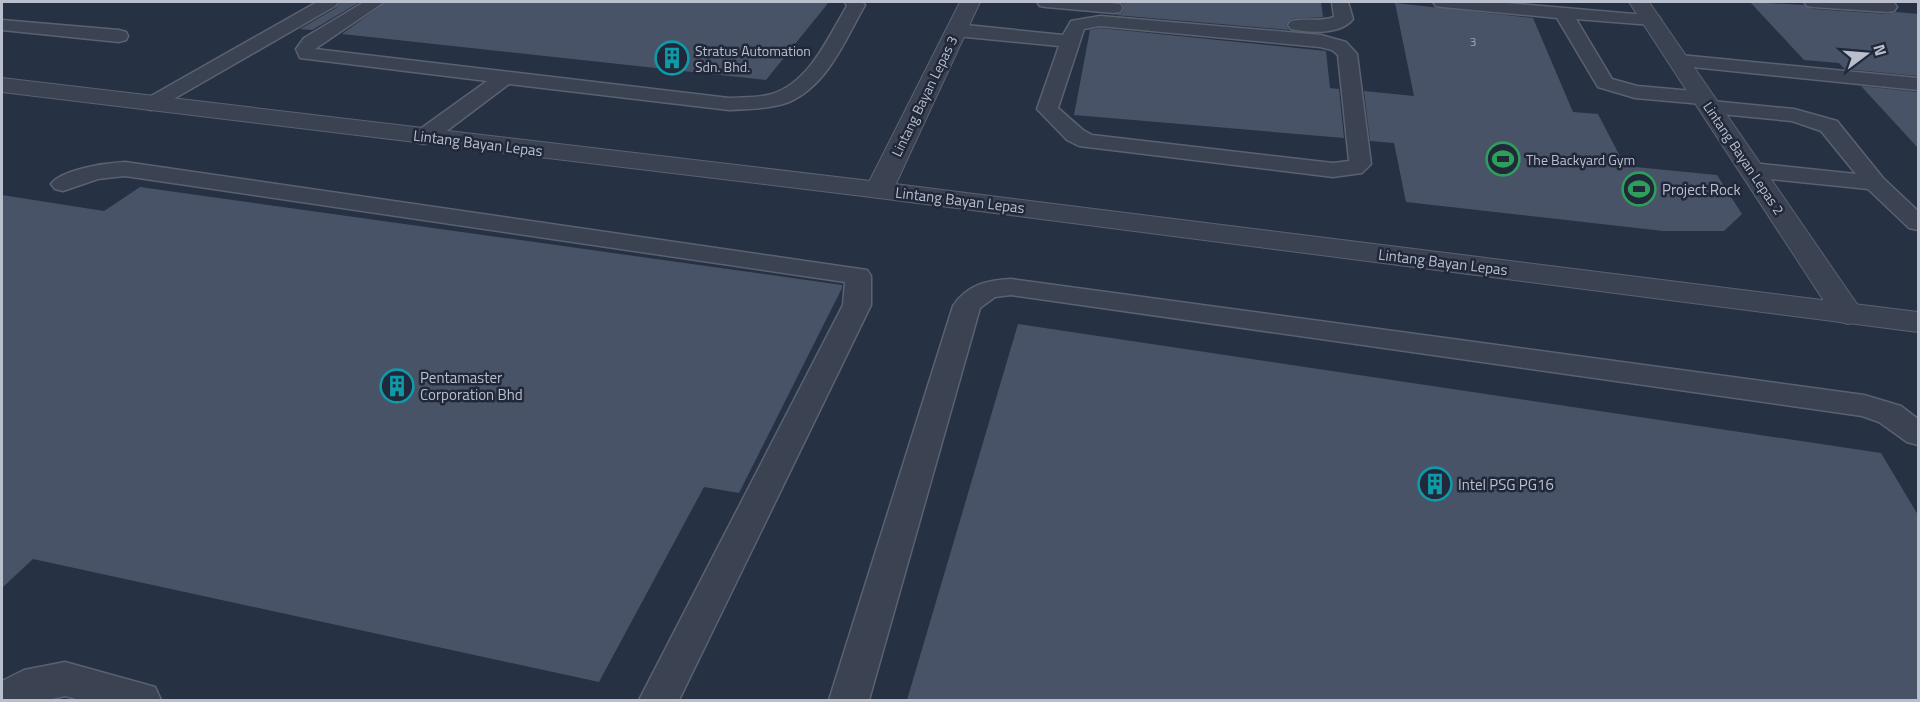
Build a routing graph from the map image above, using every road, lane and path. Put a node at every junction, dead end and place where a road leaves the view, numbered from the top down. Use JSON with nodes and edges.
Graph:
{"nodes":[{"id":1,"x":329,"y":2,"type":"edge"},
{"id":2,"x":375,"y":2,"type":"edge"},
{"id":3,"x":853,"y":2,"type":"edge"},
{"id":4,"x":970,"y":2,"type":"edge"},
{"id":5,"x":1046,"y":2,"type":"edge"},
{"id":6,"x":1340,"y":2,"type":"edge"},
{"id":7,"x":1442,"y":2,"type":"edge"},
{"id":8,"x":1813,"y":2,"type":"edge"},
{"id":9,"x":1084,"y":3,"type":"edge"},
{"id":10,"x":1888,"y":7,"type":"dead end"},
{"id":11,"x":1646,"y":11,"type":"edge"},
{"id":12,"x":1563,"y":13,"type":"junction"},
{"id":13,"x":2,"y":24,"type":"edge"},
{"id":14,"x":956,"y":30,"type":"junction"},
{"id":15,"x":119,"y":36,"type":"dead end"},
{"id":16,"x":1070,"y":41,"type":"junction"},
{"id":17,"x":1680,"y":61,"type":"junction"},
{"id":18,"x":503,"y":79,"type":"junction"},
{"id":19,"x":1918,"y":84,"type":"edge"},
{"id":20,"x":2,"y":85,"type":"edge"},
{"id":21,"x":1707,"y":103,"type":"junction"},
{"id":22,"x":151,"y":104,"type":"junction"},
{"id":23,"x":424,"y":137,"type":"junction"},
{"id":24,"x":1752,"y":170,"type":"junction"},
{"id":25,"x":1875,"y":183,"type":"junction"},
{"id":26,"x":63,"y":184,"type":"dead end"},
{"id":27,"x":879,"y":190,"type":"junction"},
{"id":28,"x":1918,"y":223,"type":"edge"},
{"id":29,"x":1848,"y":314,"type":"junction"},
{"id":30,"x":1918,"y":322,"type":"edge"},
{"id":31,"x":1918,"y":434,"type":"edge"},
{"id":32,"x":5,"y":700,"type":"edge"},
{"id":33,"x":141,"y":700,"type":"edge"},
{"id":34,"x":659,"y":700,"type":"edge"},
{"id":35,"x":849,"y":700,"type":"edge"}],
"edges":[{"from":1,"to":22,"type":"lane"},
{"from":2,"to":18,"type":"lane"},
{"from":3,"to":18,"type":"lane"},
{"from":4,"to":14,"type":"street","name":"Lintang Bayan Lepas 3"},
{"from":5,"to":9,"type":"lane"},
{"from":6,"to":9,"type":"lane"},
{"from":7,"to":12,"type":"lane"},
{"from":8,"to":10,"type":"lane"},
{"from":11,"to":12,"type":"lane"},
{"from":11,"to":17,"type":"street","name":"Lintang Bayan Lepas 2"},
{"from":12,"to":21,"type":"lane"},
{"from":13,"to":15,"type":"lane"},
{"from":14,"to":16,"type":"lane"},
{"from":14,"to":27,"type":"street","name":"Lintang Bayan Lepas 3"},
{"from":16,"to":16,"type":"lane"},
{"from":17,"to":19,"type":"lane"},
{"from":17,"to":21,"type":"street","name":"Lintang Bayan Lepas 2"},
{"from":18,"to":23,"type":"lane"},
{"from":20,"to":22,"type":"street","name":"Lintang Bayan Lepas"},
{"from":21,"to":24,"type":"street","name":"Lintang Bayan Lepas 2"},
{"from":21,"to":25,"type":"lane"},
{"from":22,"to":23,"type":"street","name":"Lintang Bayan Lepas"},
{"from":23,"to":27,"type":"street","name":"Lintang Bayan Lepas"},
{"from":24,"to":25,"type":"lane"},
{"from":24,"to":29,"type":"street","name":"Lintang Bayan Lepas 2"},
{"from":25,"to":28,"type":"lane"},
{"from":26,"to":34,"type":"lane"},
{"from":27,"to":29,"type":"street","name":"Lintang Bayan Lepas"},
{"from":29,"to":30,"type":"street","name":"Lintang Bayan Lepas"},
{"from":31,"to":35,"type":"lane"},
{"from":32,"to":33,"type":"lane"}]}
